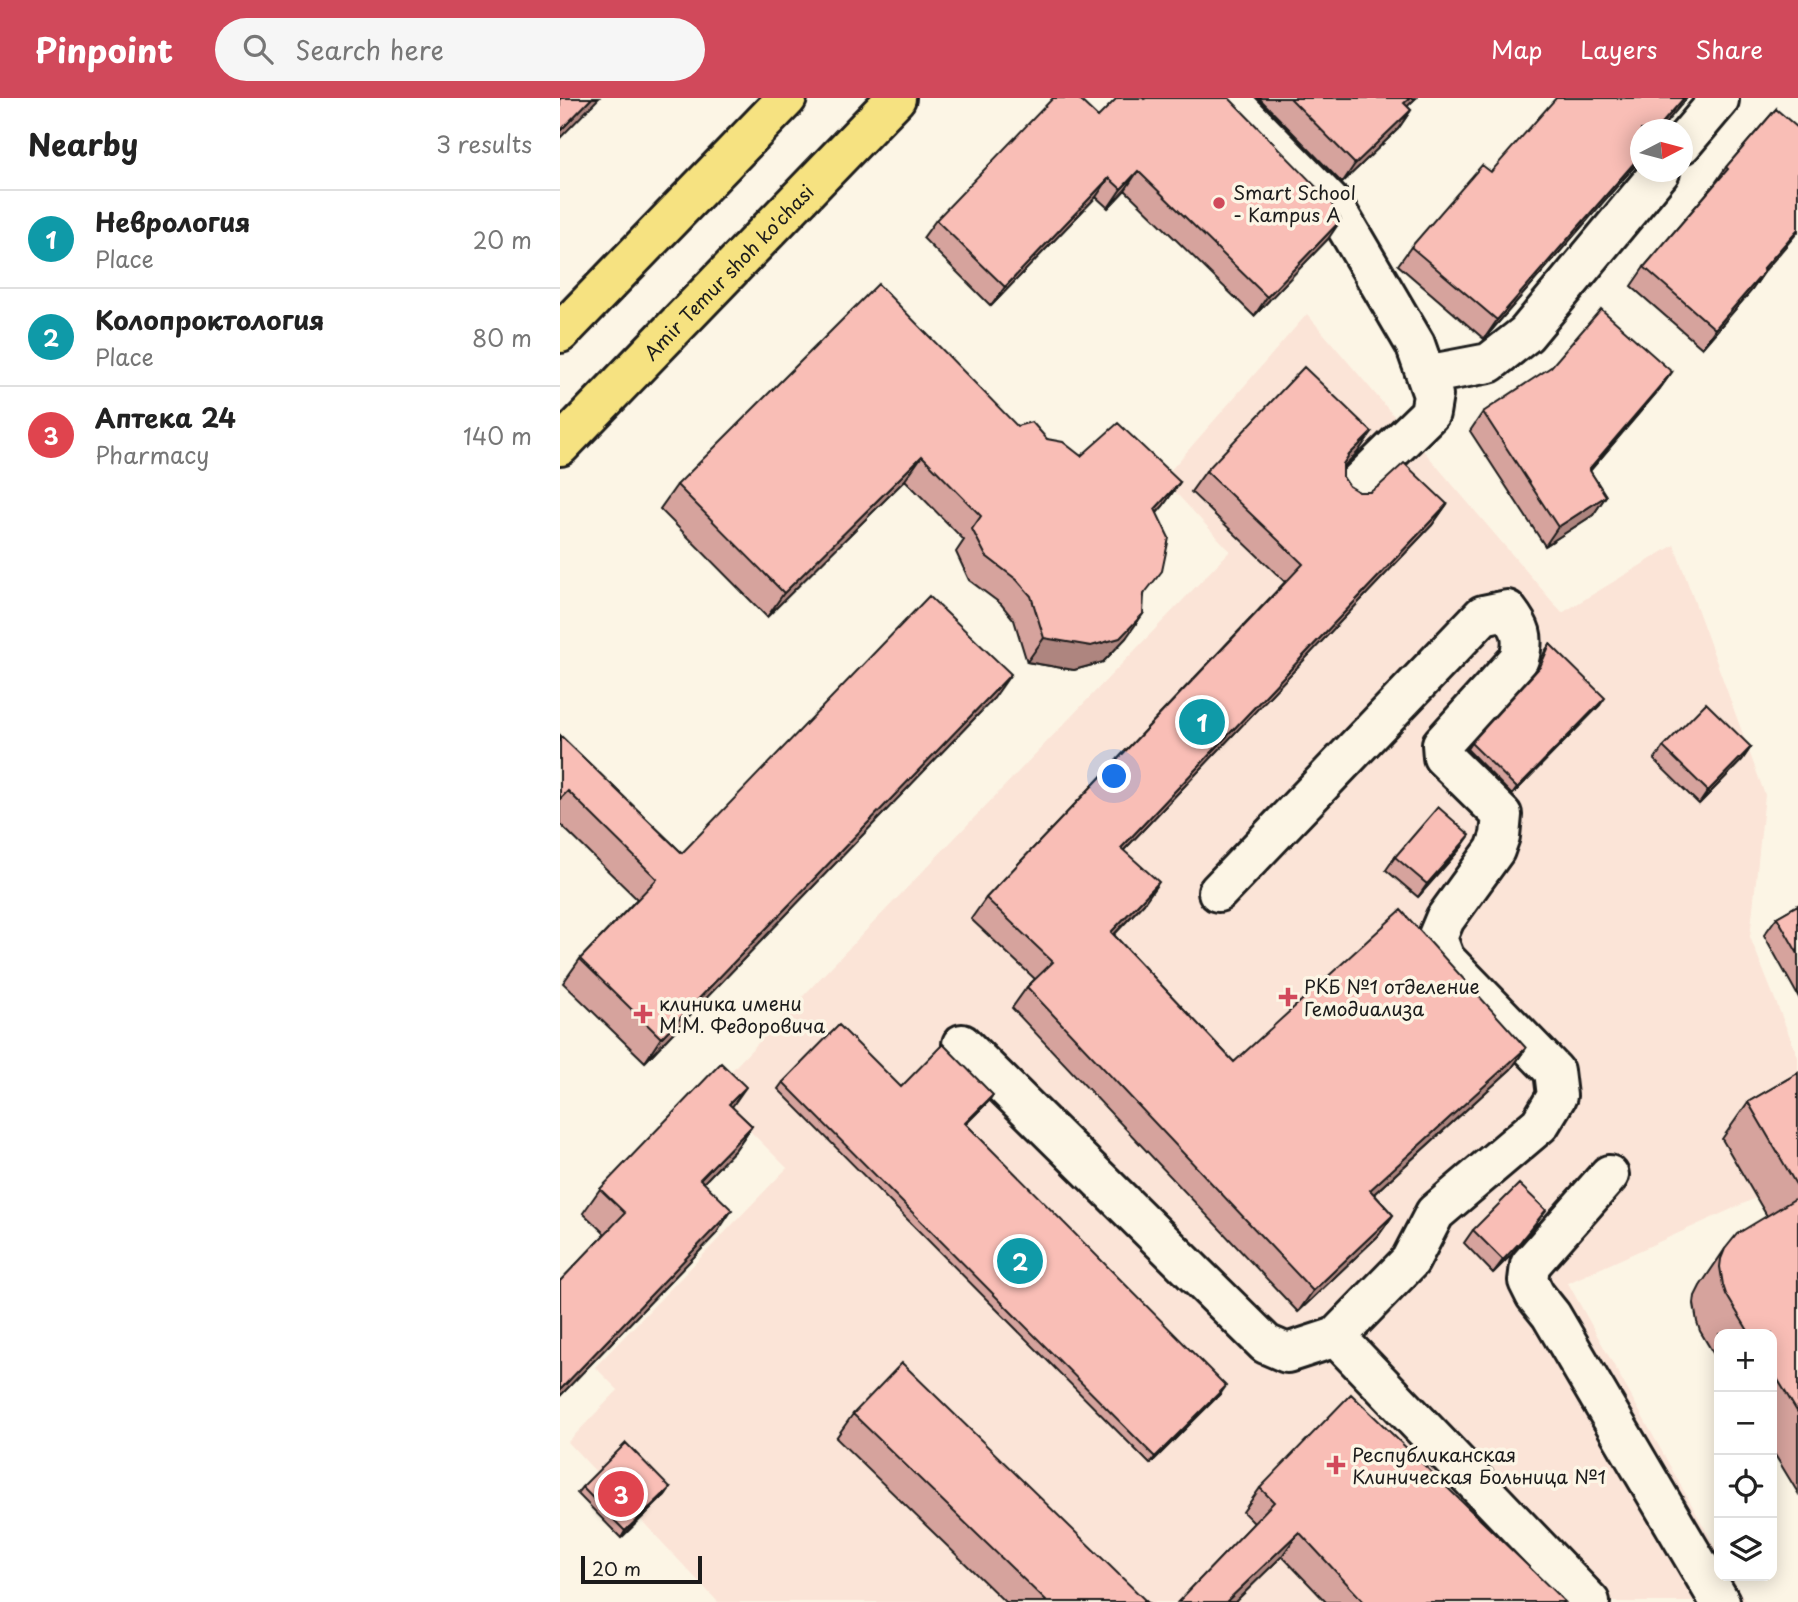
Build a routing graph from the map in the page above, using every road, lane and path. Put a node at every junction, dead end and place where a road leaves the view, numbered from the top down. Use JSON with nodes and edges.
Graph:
{"nodes":[{"id":1,"x":787,"y":98,"type":"edge"},
{"id":2,"x":896,"y":98,"type":"edge"},
{"id":3,"x":1228,"y":98,"type":"edge"},
{"id":4,"x":1719,"y":100,"type":"dead end"},
{"id":5,"x":1693,"y":131,"type":"edge"},
{"id":6,"x":1652,"y":182,"type":"edge"},
{"id":7,"x":560,"y":333,"type":"edge"},
{"id":8,"x":1426,"y":375,"type":"junction"},
{"id":9,"x":560,"y":446,"type":"edge"},
{"id":10,"x":1349,"y":492,"type":"edge"},
{"id":11,"x":1218,"y":892,"type":"dead end"},
{"id":12,"x":962,"y":1044,"type":"dead end"},
{"id":13,"x":1609,"y":1175,"type":"dead end"},
{"id":14,"x":1336,"y":1337,"type":"junction"},
{"id":15,"x":1590,"y":1602,"type":"edge"},
{"id":16,"x":1720,"y":1602,"type":"edge"}],
"edges":[{"from":1,"to":7,"type":"main road"},
{"from":2,"to":9,"type":"main road","name":"Amir Temur shoh ko'chasi"},
{"from":3,"to":8,"type":"lane"},
{"from":4,"to":5,"type":"lane"},
{"from":6,"to":8,"type":"lane"},
{"from":8,"to":10,"type":"lane"},
{"from":11,"to":14,"type":"lane"},
{"from":12,"to":14,"type":"lane"},
{"from":13,"to":16,"type":"lane"},
{"from":14,"to":15,"type":"lane"}]}
